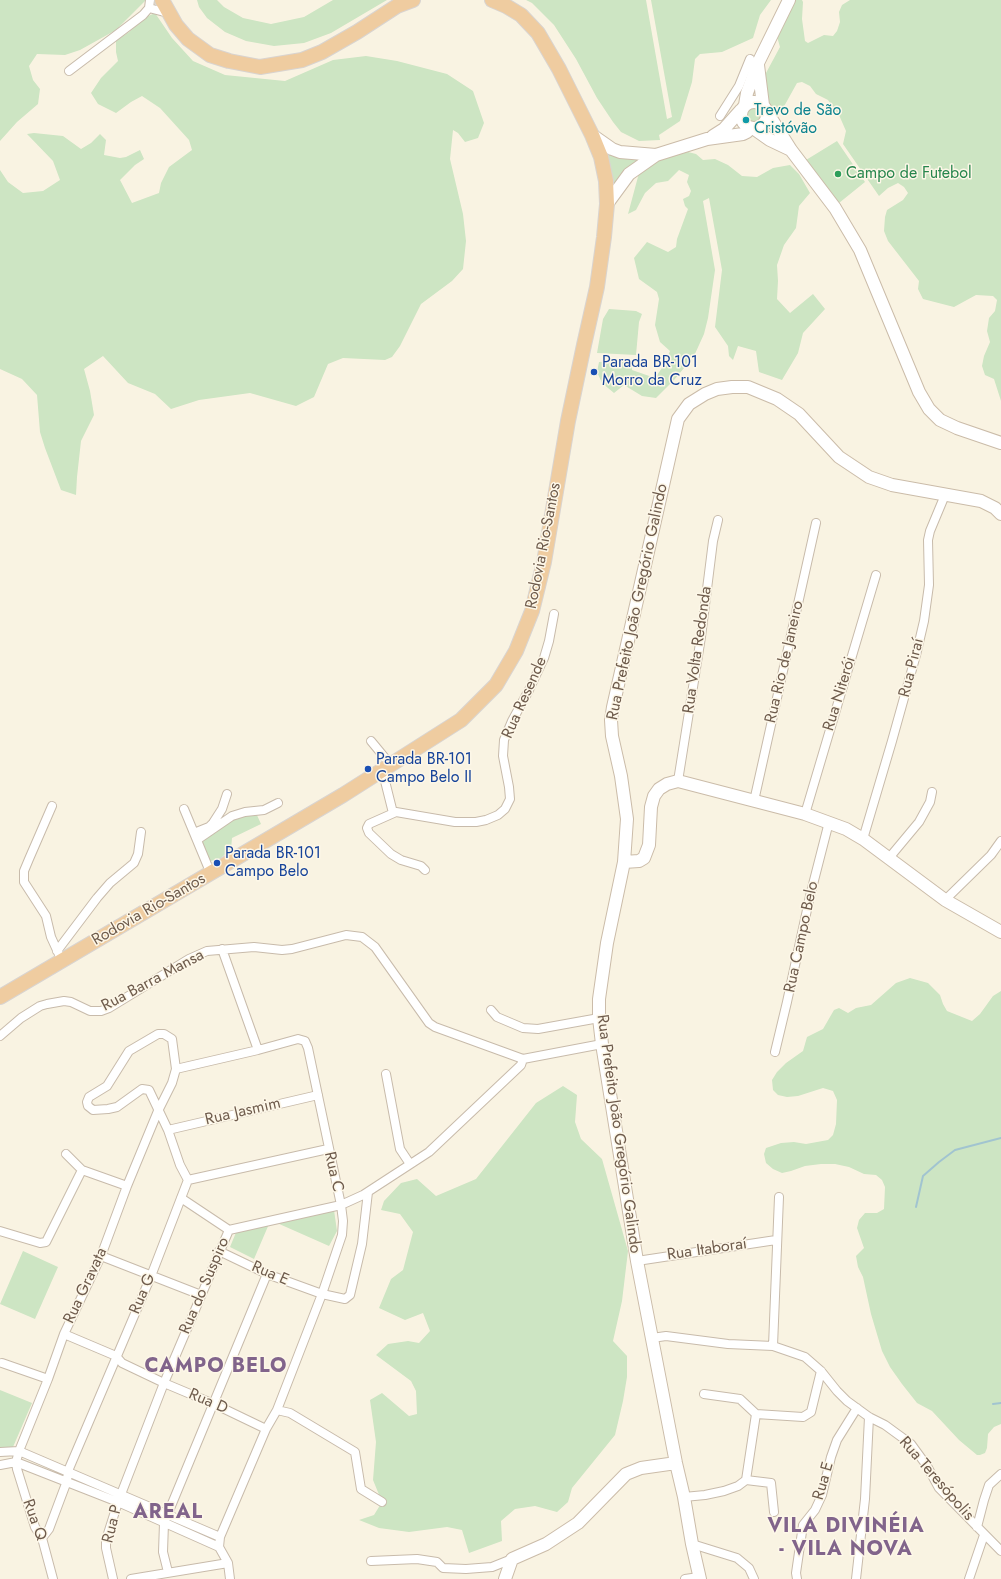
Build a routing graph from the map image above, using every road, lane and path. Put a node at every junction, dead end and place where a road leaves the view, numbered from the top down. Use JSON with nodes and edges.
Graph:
{"nodes":[{"id":1,"x":162,"y":0,"type":"edge"},
{"id":2,"x":413,"y":0,"type":"edge"},
{"id":3,"x":492,"y":0,"type":"edge"},
{"id":4,"x":789,"y":0,"type":"edge"},
{"id":5,"x":150,"y":4,"type":"edge"},
{"id":6,"x":168,"y":13,"type":"junction"},
{"id":7,"x":754,"y":61,"type":"junction"},
{"id":8,"x":69,"y":71,"type":"dead end"},
{"id":9,"x":743,"y":98,"type":"junction"},
{"id":10,"x":765,"y":109,"type":"junction"},
{"id":11,"x":720,"y":116,"type":"dead end"},
{"id":12,"x":751,"y":128,"type":"junction"},
{"id":13,"x":592,"y":135,"type":"junction"},
{"id":14,"x":707,"y":139,"type":"junction"},
{"id":15,"x":791,"y":150,"type":"junction"},
{"id":16,"x":656,"y":155,"type":"junction"},
{"id":17,"x":607,"y":204,"type":"junction"},
{"id":18,"x":1001,"y":443,"type":"edge"},
{"id":19,"x":945,"y":495,"type":"junction"},
{"id":20,"x":1001,"y":514,"type":"edge"},
{"id":21,"x":718,"y":520,"type":"dead end"},
{"id":22,"x":816,"y":523,"type":"dead end"},
{"id":23,"x":876,"y":575,"type":"dead end"},
{"id":24,"x":554,"y":614,"type":"dead end"},
{"id":25,"x":371,"y":741,"type":"dead end"},
{"id":26,"x":386,"y":767,"type":"junction"},
{"id":27,"x":678,"y":781,"type":"junction"},
{"id":28,"x":932,"y":792,"type":"dead end"},
{"id":29,"x":227,"y":794,"type":"dead end"},
{"id":30,"x":754,"y":801,"type":"junction"},
{"id":31,"x":278,"y":803,"type":"dead end"},
{"id":32,"x":52,"y":806,"type":"dead end"},
{"id":33,"x":184,"y":809,"type":"dead end"},
{"id":34,"x":393,"y":813,"type":"junction"},
{"id":35,"x":805,"y":814,"type":"junction"},
{"id":36,"x":829,"y":822,"type":"junction"},
{"id":37,"x":141,"y":832,"type":"dead end"},
{"id":38,"x":196,"y":837,"type":"junction"},
{"id":39,"x":863,"y":839,"type":"junction"},
{"id":40,"x":1001,"y":841,"type":"edge"},
{"id":41,"x":889,"y":858,"type":"junction"},
{"id":42,"x":624,"y":862,"type":"junction"},
{"id":43,"x":425,"y":870,"type":"dead end"},
{"id":44,"x":211,"y":874,"type":"junction"},
{"id":45,"x":945,"y":900,"type":"junction"},
{"id":46,"x":1001,"y":932,"type":"edge"},
{"id":47,"x":222,"y":949,"type":"junction"},
{"id":48,"x":60,"y":956,"type":"junction"},
{"id":49,"x":0,"y":997,"type":"edge"},
{"id":50,"x":491,"y":1010,"type":"dead end"},
{"id":51,"x":599,"y":1018,"type":"junction"},
{"id":52,"x":0,"y":1036,"type":"edge"},
{"id":53,"x":602,"y":1044,"type":"junction"},
{"id":54,"x":258,"y":1050,"type":"junction"},
{"id":55,"x":775,"y":1052,"type":"dead end"},
{"id":56,"x":523,"y":1058,"type":"junction"},
{"id":57,"x":176,"y":1069,"type":"junction"},
{"id":58,"x":386,"y":1074,"type":"dead end"},
{"id":59,"x":318,"y":1095,"type":"junction"},
{"id":60,"x":158,"y":1111,"type":"junction"},
{"id":61,"x":168,"y":1130,"type":"junction"},
{"id":62,"x":328,"y":1148,"type":"junction"},
{"id":63,"x":66,"y":1154,"type":"dead end"},
{"id":64,"x":410,"y":1164,"type":"junction"},
{"id":65,"x":82,"y":1170,"type":"junction"},
{"id":66,"x":188,"y":1180,"type":"junction"},
{"id":67,"x":127,"y":1186,"type":"junction"},
{"id":68,"x":368,"y":1192,"type":"junction"},
{"id":69,"x":779,"y":1197,"type":"dead end"},
{"id":70,"x":181,"y":1198,"type":"junction"},
{"id":71,"x":341,"y":1204,"type":"junction"},
{"id":72,"x":229,"y":1230,"type":"junction"},
{"id":73,"x":0,"y":1231,"type":"edge"},
{"id":74,"x":776,"y":1240,"type":"junction"},
{"id":75,"x":219,"y":1251,"type":"junction"},
{"id":76,"x":101,"y":1256,"type":"junction"},
{"id":77,"x":637,"y":1261,"type":"junction"},
{"id":78,"x":267,"y":1274,"type":"junction"},
{"id":79,"x":151,"y":1276,"type":"junction"},
{"id":80,"x":322,"y":1294,"type":"junction"},
{"id":81,"x":201,"y":1295,"type":"junction"},
{"id":82,"x":64,"y":1334,"type":"junction"},
{"id":83,"x":652,"y":1338,"type":"junction"},
{"id":84,"x":773,"y":1346,"type":"junction"},
{"id":85,"x":116,"y":1356,"type":"junction"},
{"id":86,"x":2,"y":1363,"type":"dead end"},
{"id":87,"x":821,"y":1371,"type":"junction"},
{"id":88,"x":48,"y":1379,"type":"junction"},
{"id":89,"x":164,"y":1383,"type":"junction"},
{"id":90,"x":704,"y":1394,"type":"dead end"},
{"id":91,"x":214,"y":1404,"type":"junction"},
{"id":92,"x":857,"y":1408,"type":"junction"},
{"id":93,"x":277,"y":1410,"type":"junction"},
{"id":94,"x":756,"y":1414,"type":"junction"},
{"id":95,"x":869,"y":1417,"type":"junction"},
{"id":96,"x":266,"y":1428,"type":"junction"},
{"id":97,"x":19,"y":1450,"type":"junction"},
{"id":98,"x":0,"y":1452,"type":"edge"},
{"id":99,"x":16,"y":1462,"type":"junction"},
{"id":100,"x":676,"y":1463,"type":"junction"},
{"id":101,"x":0,"y":1465,"type":"edge"},
{"id":102,"x":68,"y":1471,"type":"junction"},
{"id":103,"x":1001,"y":1474,"type":"edge"},
{"id":104,"x":746,"y":1480,"type":"junction"},
{"id":105,"x":67,"y":1481,"type":"junction"},
{"id":106,"x":122,"y":1493,"type":"junction"},
{"id":107,"x":684,"y":1497,"type":"junction"},
{"id":108,"x":118,"y":1502,"type":"junction"},
{"id":109,"x":382,"y":1502,"type":"dead end"},
{"id":110,"x":774,"y":1512,"type":"dead end"},
{"id":111,"x":168,"y":1513,"type":"junction"},
{"id":112,"x":164,"y":1523,"type":"junction"},
{"id":113,"x":977,"y":1527,"type":"junction"},
{"id":114,"x":984,"y":1535,"type":"junction"},
{"id":115,"x":220,"y":1536,"type":"junction"},
{"id":116,"x":42,"y":1538,"type":"junction"},
{"id":117,"x":692,"y":1544,"type":"junction"},
{"id":118,"x":219,"y":1547,"type":"junction"},
{"id":119,"x":1001,"y":1551,"type":"edge"},
{"id":120,"x":512,"y":1559,"type":"junction"},
{"id":121,"x":371,"y":1560,"type":"dead end"},
{"id":122,"x":228,"y":1562,"type":"junction"},
{"id":123,"x":168,"y":1572,"type":"junction"},
{"id":124,"x":700,"y":1578,"type":"edge"},
{"id":125,"x":53,"y":1579,"type":"edge"},
{"id":126,"x":113,"y":1579,"type":"edge"},
{"id":127,"x":131,"y":1579,"type":"edge"},
{"id":128,"x":230,"y":1579,"type":"edge"},
{"id":129,"x":505,"y":1579,"type":"edge"},
{"id":130,"x":685,"y":1579,"type":"edge"},
{"id":131,"x":754,"y":1579,"type":"edge"},
{"id":132,"x":797,"y":1579,"type":"edge"},
{"id":133,"x":856,"y":1579,"type":"edge"},
{"id":134,"x":969,"y":1579,"type":"edge"}],
"edges":[{"from":1,"to":6,"type":"highway"},
{"from":2,"to":6,"type":"highway"},
{"from":3,"to":13,"type":"highway","name":"Rodovia Rio-Santos"},
{"from":4,"to":7,"type":"main road"},
{"from":5,"to":6,"type":"street"},
{"from":5,"to":8,"type":"street"},
{"from":7,"to":9,"type":"main road"},
{"from":7,"to":10,"type":"main road"},
{"from":9,"to":10,"type":"main road"},
{"from":9,"to":11,"type":"street"},
{"from":9,"to":12,"type":"main road"},
{"from":9,"to":14,"type":"main road"},
{"from":10,"to":12,"type":"main road"},
{"from":10,"to":15,"type":"main road"},
{"from":12,"to":14,"type":"main road"},
{"from":12,"to":15,"type":"main road"},
{"from":13,"to":16,"type":"main road"},
{"from":13,"to":17,"type":"highway","name":"Rodovia Rio-Santos"},
{"from":14,"to":16,"type":"main road"},
{"from":15,"to":18,"type":"main road"},
{"from":16,"to":17,"type":"main road"},
{"from":17,"to":26,"type":"highway","name":"Rodovia Rio-Santos"},
{"from":19,"to":20,"type":"main road","name":"Rua Prefeito João Gregório Galindo"},
{"from":19,"to":39,"type":"street","name":"Rua Piraí"},
{"from":19,"to":42,"type":"main road","name":"Rua Prefeito João Gregório Galindo"},
{"from":21,"to":27,"type":"street","name":"Rua Volta Redonda"},
{"from":22,"to":30,"type":"street","name":"Rua Rio de Janeiro"},
{"from":23,"to":35,"type":"street","name":"Rua Niterói"},
{"from":24,"to":34,"type":"street","name":"Rua Resende"},
{"from":25,"to":26,"type":"street"},
{"from":26,"to":34,"type":"street"},
{"from":26,"to":44,"type":"highway","name":"Rodovia Rio-Santos"},
{"from":27,"to":30,"type":"main road"},
{"from":27,"to":42,"type":"main road"},
{"from":28,"to":41,"type":"street"},
{"from":29,"to":38,"type":"street"},
{"from":30,"to":35,"type":"main road"},
{"from":31,"to":38,"type":"street"},
{"from":32,"to":48,"type":"street"},
{"from":33,"to":38,"type":"street"},
{"from":34,"to":43,"type":"street"},
{"from":35,"to":36,"type":"main road"},
{"from":36,"to":39,"type":"main road"},
{"from":36,"to":55,"type":"street","name":"Rua Campo Belo"},
{"from":37,"to":48,"type":"street"},
{"from":38,"to":44,"type":"street"},
{"from":39,"to":41,"type":"main road"},
{"from":40,"to":45,"type":"street"},
{"from":41,"to":45,"type":"main road"},
{"from":42,"to":51,"type":"main road","name":"Rua Prefeito João Gregório Galindo"},
{"from":44,"to":48,"type":"highway","name":"Rodovia Rio-Santos"},
{"from":45,"to":46,"type":"main road"},
{"from":47,"to":52,"type":"street","name":"Rua Barra Mansa"},
{"from":47,"to":54,"type":"street"},
{"from":47,"to":56,"type":"street","name":"Rua Barra Mansa"},
{"from":48,"to":49,"type":"highway","name":"Rodovia Rio-Santos"},
{"from":50,"to":51,"type":"street"},
{"from":51,"to":53,"type":"main road","name":"Rua Prefeito João Gregório Galindo"},
{"from":53,"to":56,"type":"street","name":"Rua Barra Mansa"},
{"from":53,"to":77,"type":"main road","name":"Rua Prefeito João Gregório Galindo"},
{"from":54,"to":57,"type":"street"},
{"from":54,"to":59,"type":"street","name":"Rua C"},
{"from":56,"to":64,"type":"street","name":"Rua do Suspiro"},
{"from":57,"to":60,"type":"street","name":"Rua Gravata"},
{"from":57,"to":60,"type":"street"},
{"from":58,"to":64,"type":"street"},
{"from":59,"to":61,"type":"street","name":"Rua Jasmim"},
{"from":59,"to":62,"type":"street","name":"Rua C"},
{"from":60,"to":61,"type":"street"},
{"from":60,"to":67,"type":"street","name":"Rua Gravata"},
{"from":61,"to":66,"type":"street"},
{"from":62,"to":66,"type":"street"},
{"from":62,"to":71,"type":"street","name":"Rua C"},
{"from":63,"to":65,"type":"street"},
{"from":64,"to":68,"type":"street","name":"Rua do Suspiro"},
{"from":65,"to":67,"type":"street"},
{"from":65,"to":73,"type":"street"},
{"from":66,"to":70,"type":"street","name":"Rua G"},
{"from":67,"to":76,"type":"street","name":"Rua Gravata"},
{"from":68,"to":71,"type":"street","name":"Rua do Suspiro"},
{"from":68,"to":80,"type":"street","name":"Rua E"},
{"from":69,"to":74,"type":"street"},
{"from":70,"to":72,"type":"street"},
{"from":70,"to":79,"type":"street","name":"Rua G"},
{"from":71,"to":72,"type":"street","name":"Rua do Suspiro"},
{"from":71,"to":80,"type":"street","name":"Rua C"},
{"from":72,"to":75,"type":"street","name":"Rua do Suspiro"},
{"from":74,"to":77,"type":"street","name":"Rua Itaboraí"},
{"from":74,"to":84,"type":"street"},
{"from":75,"to":78,"type":"street","name":"Rua E"},
{"from":75,"to":81,"type":"street","name":"Rua do Suspiro"},
{"from":76,"to":79,"type":"street"},
{"from":76,"to":82,"type":"street","name":"Rua Gravata"},
{"from":77,"to":83,"type":"main road","name":"Rua Prefeito João Gregório Galindo"},
{"from":78,"to":80,"type":"street","name":"Rua E"},
{"from":78,"to":91,"type":"street"},
{"from":79,"to":81,"type":"street"},
{"from":79,"to":85,"type":"street","name":"Rua G"},
{"from":80,"to":93,"type":"street"},
{"from":81,"to":89,"type":"street","name":"Rua do Suspiro"},
{"from":82,"to":85,"type":"street","name":"Rua D"},
{"from":82,"to":88,"type":"street","name":"Rua Gravata"},
{"from":83,"to":84,"type":"street","name":"Rua Teresópolis"},
{"from":83,"to":100,"type":"main road","name":"Rua Prefeito João Gregório Galindo"},
{"from":84,"to":87,"type":"street","name":"Rua Teresópolis"},
{"from":85,"to":89,"type":"street","name":"Rua D"},
{"from":85,"to":102,"type":"street","name":"Rua G"},
{"from":86,"to":88,"type":"street"},
{"from":87,"to":92,"type":"street","name":"Rua Teresópolis"},
{"from":87,"to":94,"type":"street"},
{"from":88,"to":97,"type":"street","name":"Rua Gravata"},
{"from":89,"to":91,"type":"street","name":"Rua D"},
{"from":89,"to":106,"type":"street","name":"Rua do Suspiro"},
{"from":90,"to":94,"type":"street"},
{"from":91,"to":96,"type":"street","name":"Rua D"},
{"from":91,"to":111,"type":"street"},
{"from":92,"to":95,"type":"street","name":"Rua Teresópolis"},
{"from":92,"to":132,"type":"street","name":"Rua E"},
{"from":93,"to":96,"type":"street"},
{"from":93,"to":109,"type":"street"},
{"from":94,"to":104,"type":"street"},
{"from":95,"to":113,"type":"street","name":"Rua Teresópolis"},
{"from":95,"to":133,"type":"street"},
{"from":96,"to":115,"type":"street"},
{"from":97,"to":98,"type":"street"},
{"from":97,"to":99,"type":"street","name":"Rua Gravata"},
{"from":97,"to":102,"type":"street"},
{"from":99,"to":101,"type":"street"},
{"from":99,"to":105,"type":"street"},
{"from":99,"to":116,"type":"street","name":"Rua Q"},
{"from":100,"to":107,"type":"main road","name":"Rua Prefeito João Gregório Galindo"},
{"from":100,"to":120,"type":"main road"},
{"from":102,"to":105,"type":"street","name":"Rua G"},
{"from":102,"to":106,"type":"street"},
{"from":103,"to":113,"type":"street"},
{"from":104,"to":107,"type":"street"},
{"from":104,"to":110,"type":"street"},
{"from":105,"to":108,"type":"street"},
{"from":105,"to":116,"type":"street","name":"Rua G"},
{"from":106,"to":108,"type":"street","name":"Rua P"},
{"from":106,"to":111,"type":"street"},
{"from":107,"to":117,"type":"main road","name":"Rua Prefeito João Gregório Galindo"},
{"from":108,"to":112,"type":"street"},
{"from":108,"to":126,"type":"street","name":"Rua P"},
{"from":111,"to":112,"type":"street"},
{"from":111,"to":115,"type":"street"},
{"from":112,"to":118,"type":"street"},
{"from":112,"to":123,"type":"street"},
{"from":113,"to":114,"type":"street","name":"Rua Teresópolis"},
{"from":114,"to":119,"type":"street","name":"Rua Teresópolis"},
{"from":114,"to":134,"type":"street"},
{"from":115,"to":118,"type":"street"},
{"from":116,"to":125,"type":"street","name":"Rua Q"},
{"from":117,"to":124,"type":"main road","name":"Rua Prefeito João Gregório Galindo"},
{"from":117,"to":131,"type":"street"},
{"from":118,"to":122,"type":"street"},
{"from":120,"to":121,"type":"street"},
{"from":120,"to":129,"type":"main road"},
{"from":122,"to":123,"type":"street"},
{"from":122,"to":128,"type":"street"},
{"from":123,"to":127,"type":"street"},
{"from":124,"to":130,"type":"street"}]}
